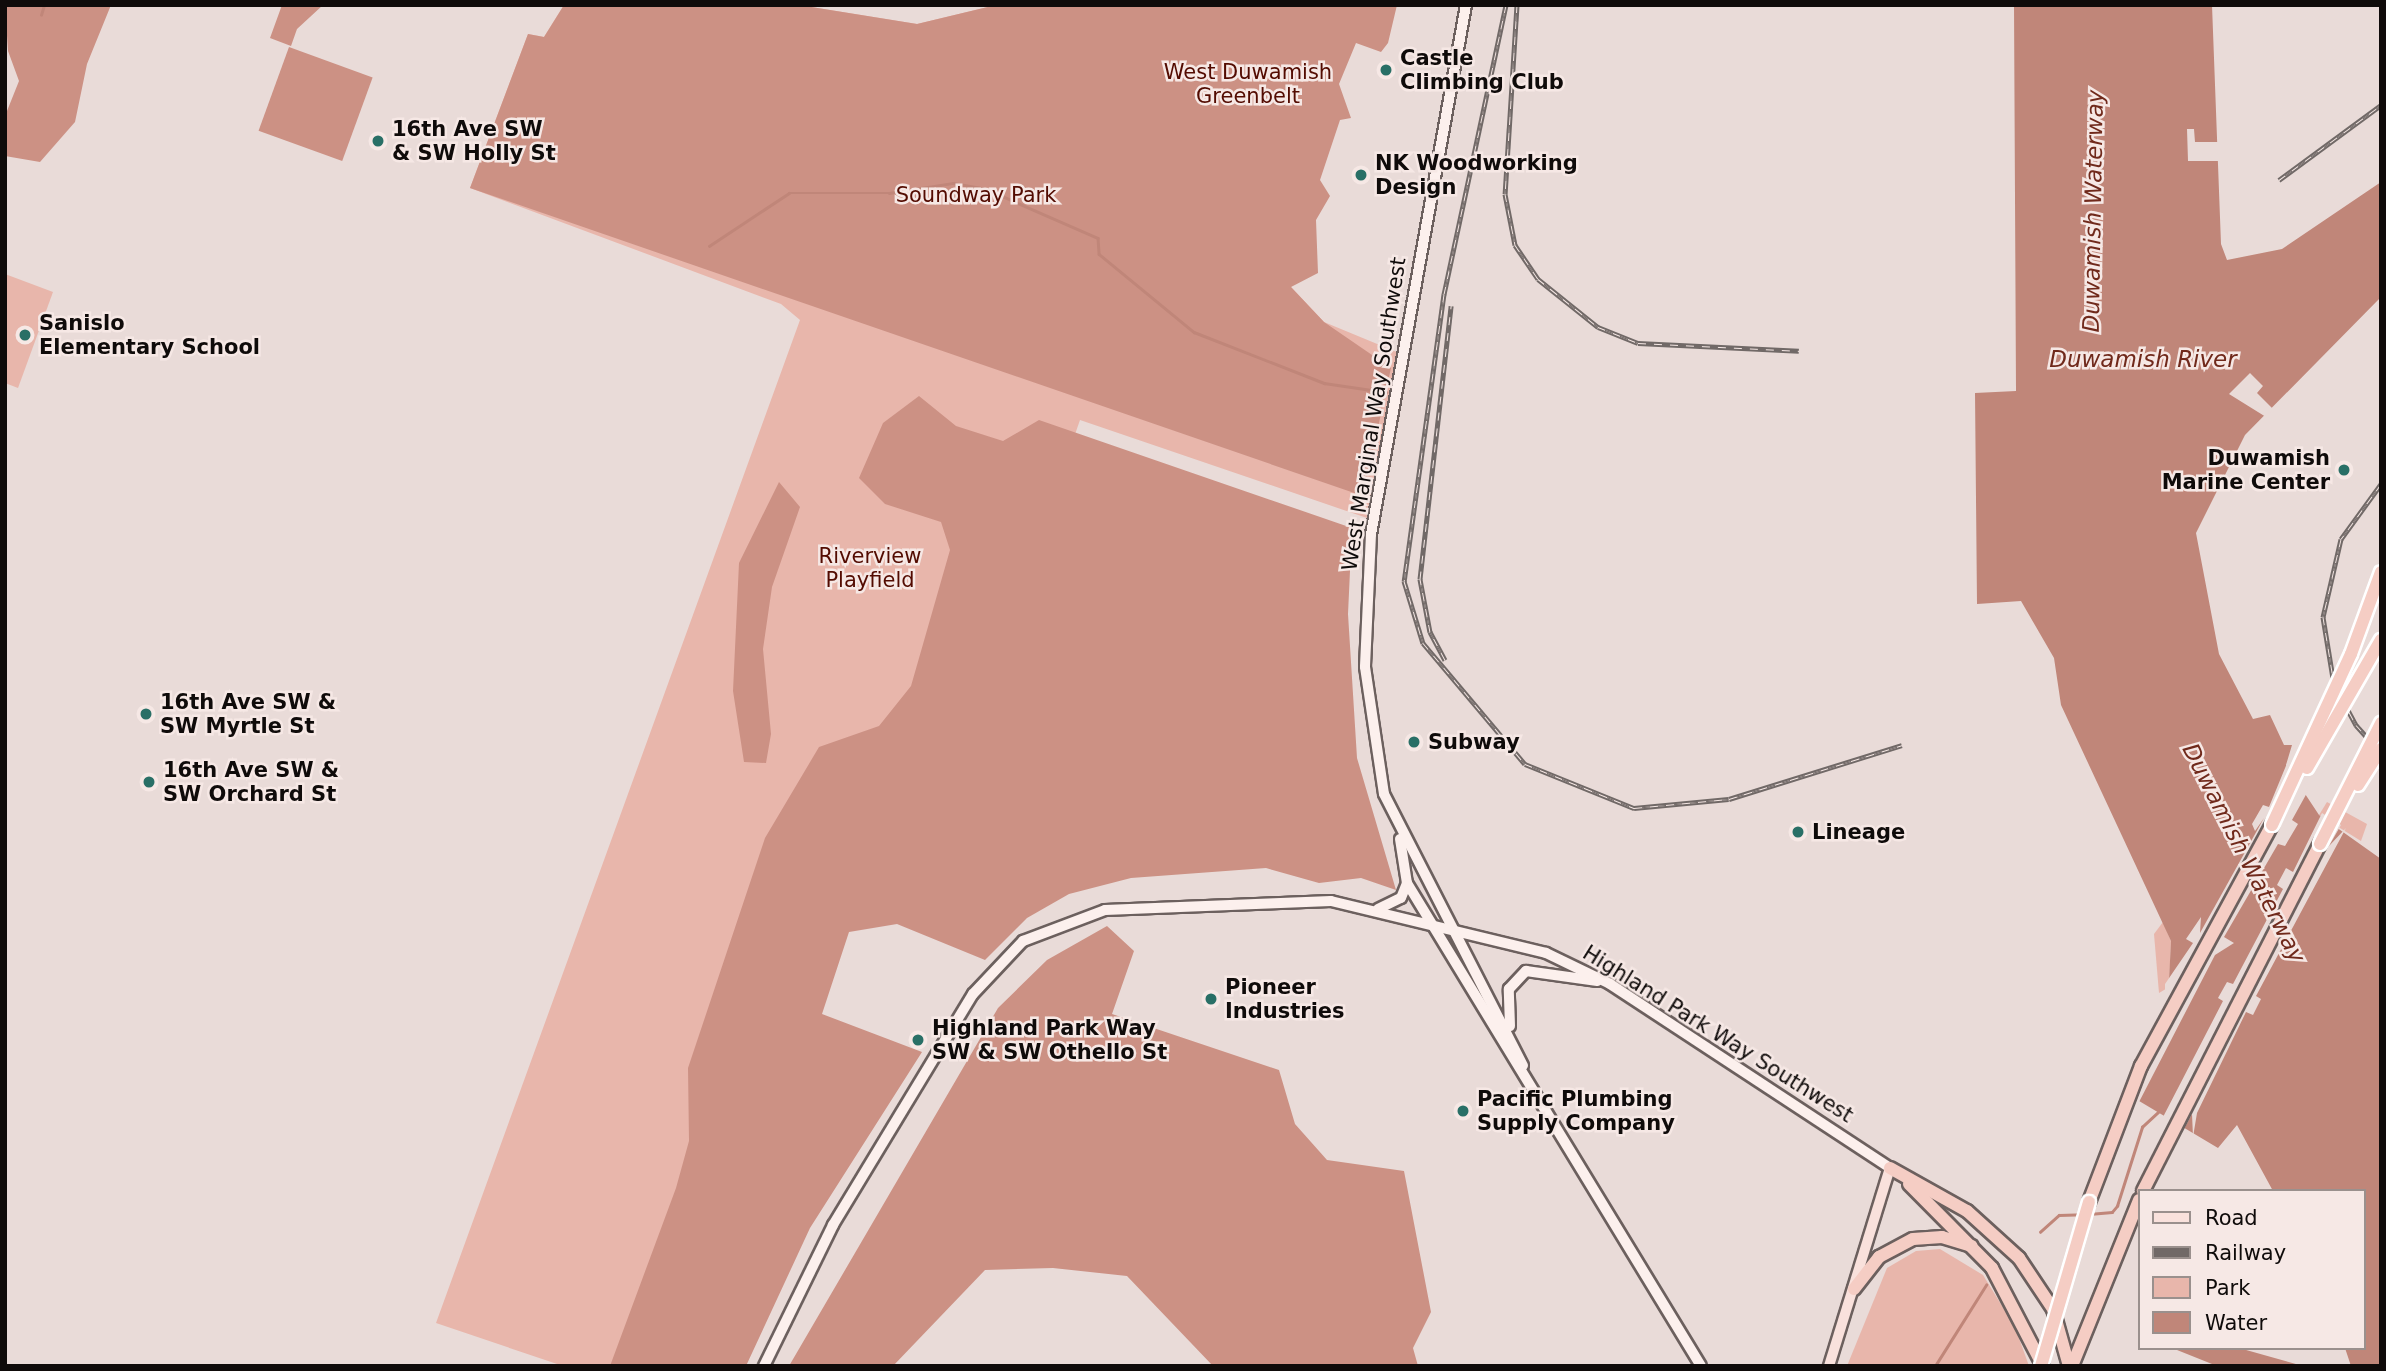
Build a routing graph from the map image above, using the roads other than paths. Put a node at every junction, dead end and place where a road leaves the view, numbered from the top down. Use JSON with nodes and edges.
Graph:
{"nodes":[{"id":1,"x":1466,"y":5,"type":"edge"},
{"id":2,"x":2381,"y":572,"type":"edge"},
{"id":3,"x":2381,"y":640,"type":"edge"},
{"id":4,"x":2381,"y":723,"type":"edge"},
{"id":5,"x":2381,"y":749,"type":"edge"},
{"id":6,"x":2272,"y":825,"type":"junction"},
{"id":7,"x":1398,"y":828,"type":"junction"},
{"id":8,"x":2320,"y":844,"type":"junction"},
{"id":9,"x":1407,"y":883,"type":"junction"},
{"id":10,"x":1377,"y":909,"type":"junction"},
{"id":11,"x":1432,"y":924,"type":"junction"},
{"id":12,"x":1453,"y":929,"type":"junction"},
{"id":13,"x":1610,"y":984,"type":"junction"},
{"id":14,"x":1523,"y":1066,"type":"junction"},
{"id":15,"x":1890,"y":1168,"type":"junction"},
{"id":16,"x":2144,"y":1189,"type":"edge"},
{"id":17,"x":2138,"y":1202,"type":"edge"},
{"id":18,"x":1975,"y":1247,"type":"junction"},
{"id":19,"x":1854,"y":1289,"type":"junction"},
{"id":20,"x":2069,"y":1364,"type":"edge"},
{"id":21,"x":764,"y":1366,"type":"edge"},
{"id":22,"x":1701,"y":1366,"type":"edge"},
{"id":23,"x":1829,"y":1366,"type":"edge"},
{"id":24,"x":2042,"y":1366,"type":"edge"}],
"edges":[{"from":1,"to":7,"type":"main road","name":"West Marginal Way Southwest"},
{"from":2,"to":6,"type":"highway","bridge":true},
{"from":3,"to":6,"type":"highway","bridge":true},
{"from":4,"to":8,"type":"highway","bridge":true},
{"from":5,"to":8,"type":"highway","bridge":true},
{"from":6,"to":24,"type":"highway","bridge":true},
{"from":7,"to":9,"type":"main road","name":"West Marginal Way Southwest"},
{"from":7,"to":12,"type":"main road","name":"West Marginal Way Southwest"},
{"from":8,"to":16,"type":"highway"},
{"from":9,"to":10,"type":"main road"},
{"from":9,"to":11,"type":"main road","name":"West Marginal Way Southwest"},
{"from":10,"to":11,"type":"main road","name":"Highland Park Way Southwest"},
{"from":10,"to":21,"type":"main road","name":"Highland Park Way Southwest"},
{"from":11,"to":12,"type":"main road","name":"Highland Park Way Southwest"},
{"from":11,"to":14,"type":"main road","name":"West Marginal Way Southwest"},
{"from":12,"to":13,"type":"main road","name":"Highland Park Way Southwest"},
{"from":12,"to":14,"type":"main road","name":"West Marginal Way Southwest"},
{"from":13,"to":14,"type":"main road"},
{"from":13,"to":15,"type":"main road","name":"Highland Park Way Southwest"},
{"from":14,"to":22,"type":"main road","name":"West Marginal Way Southwest"},
{"from":15,"to":18,"type":"highway","name":"Highland Park Way Southwest"},
{"from":15,"to":19,"type":"main road"},
{"from":15,"to":20,"type":"highway","name":"Highland Park Way Southwest"},
{"from":17,"to":20,"type":"highway"},
{"from":18,"to":19,"type":"highway"},
{"from":18,"to":24,"type":"highway","name":"Highland Park Way Southwest"},
{"from":19,"to":23,"type":"main road"}]}
